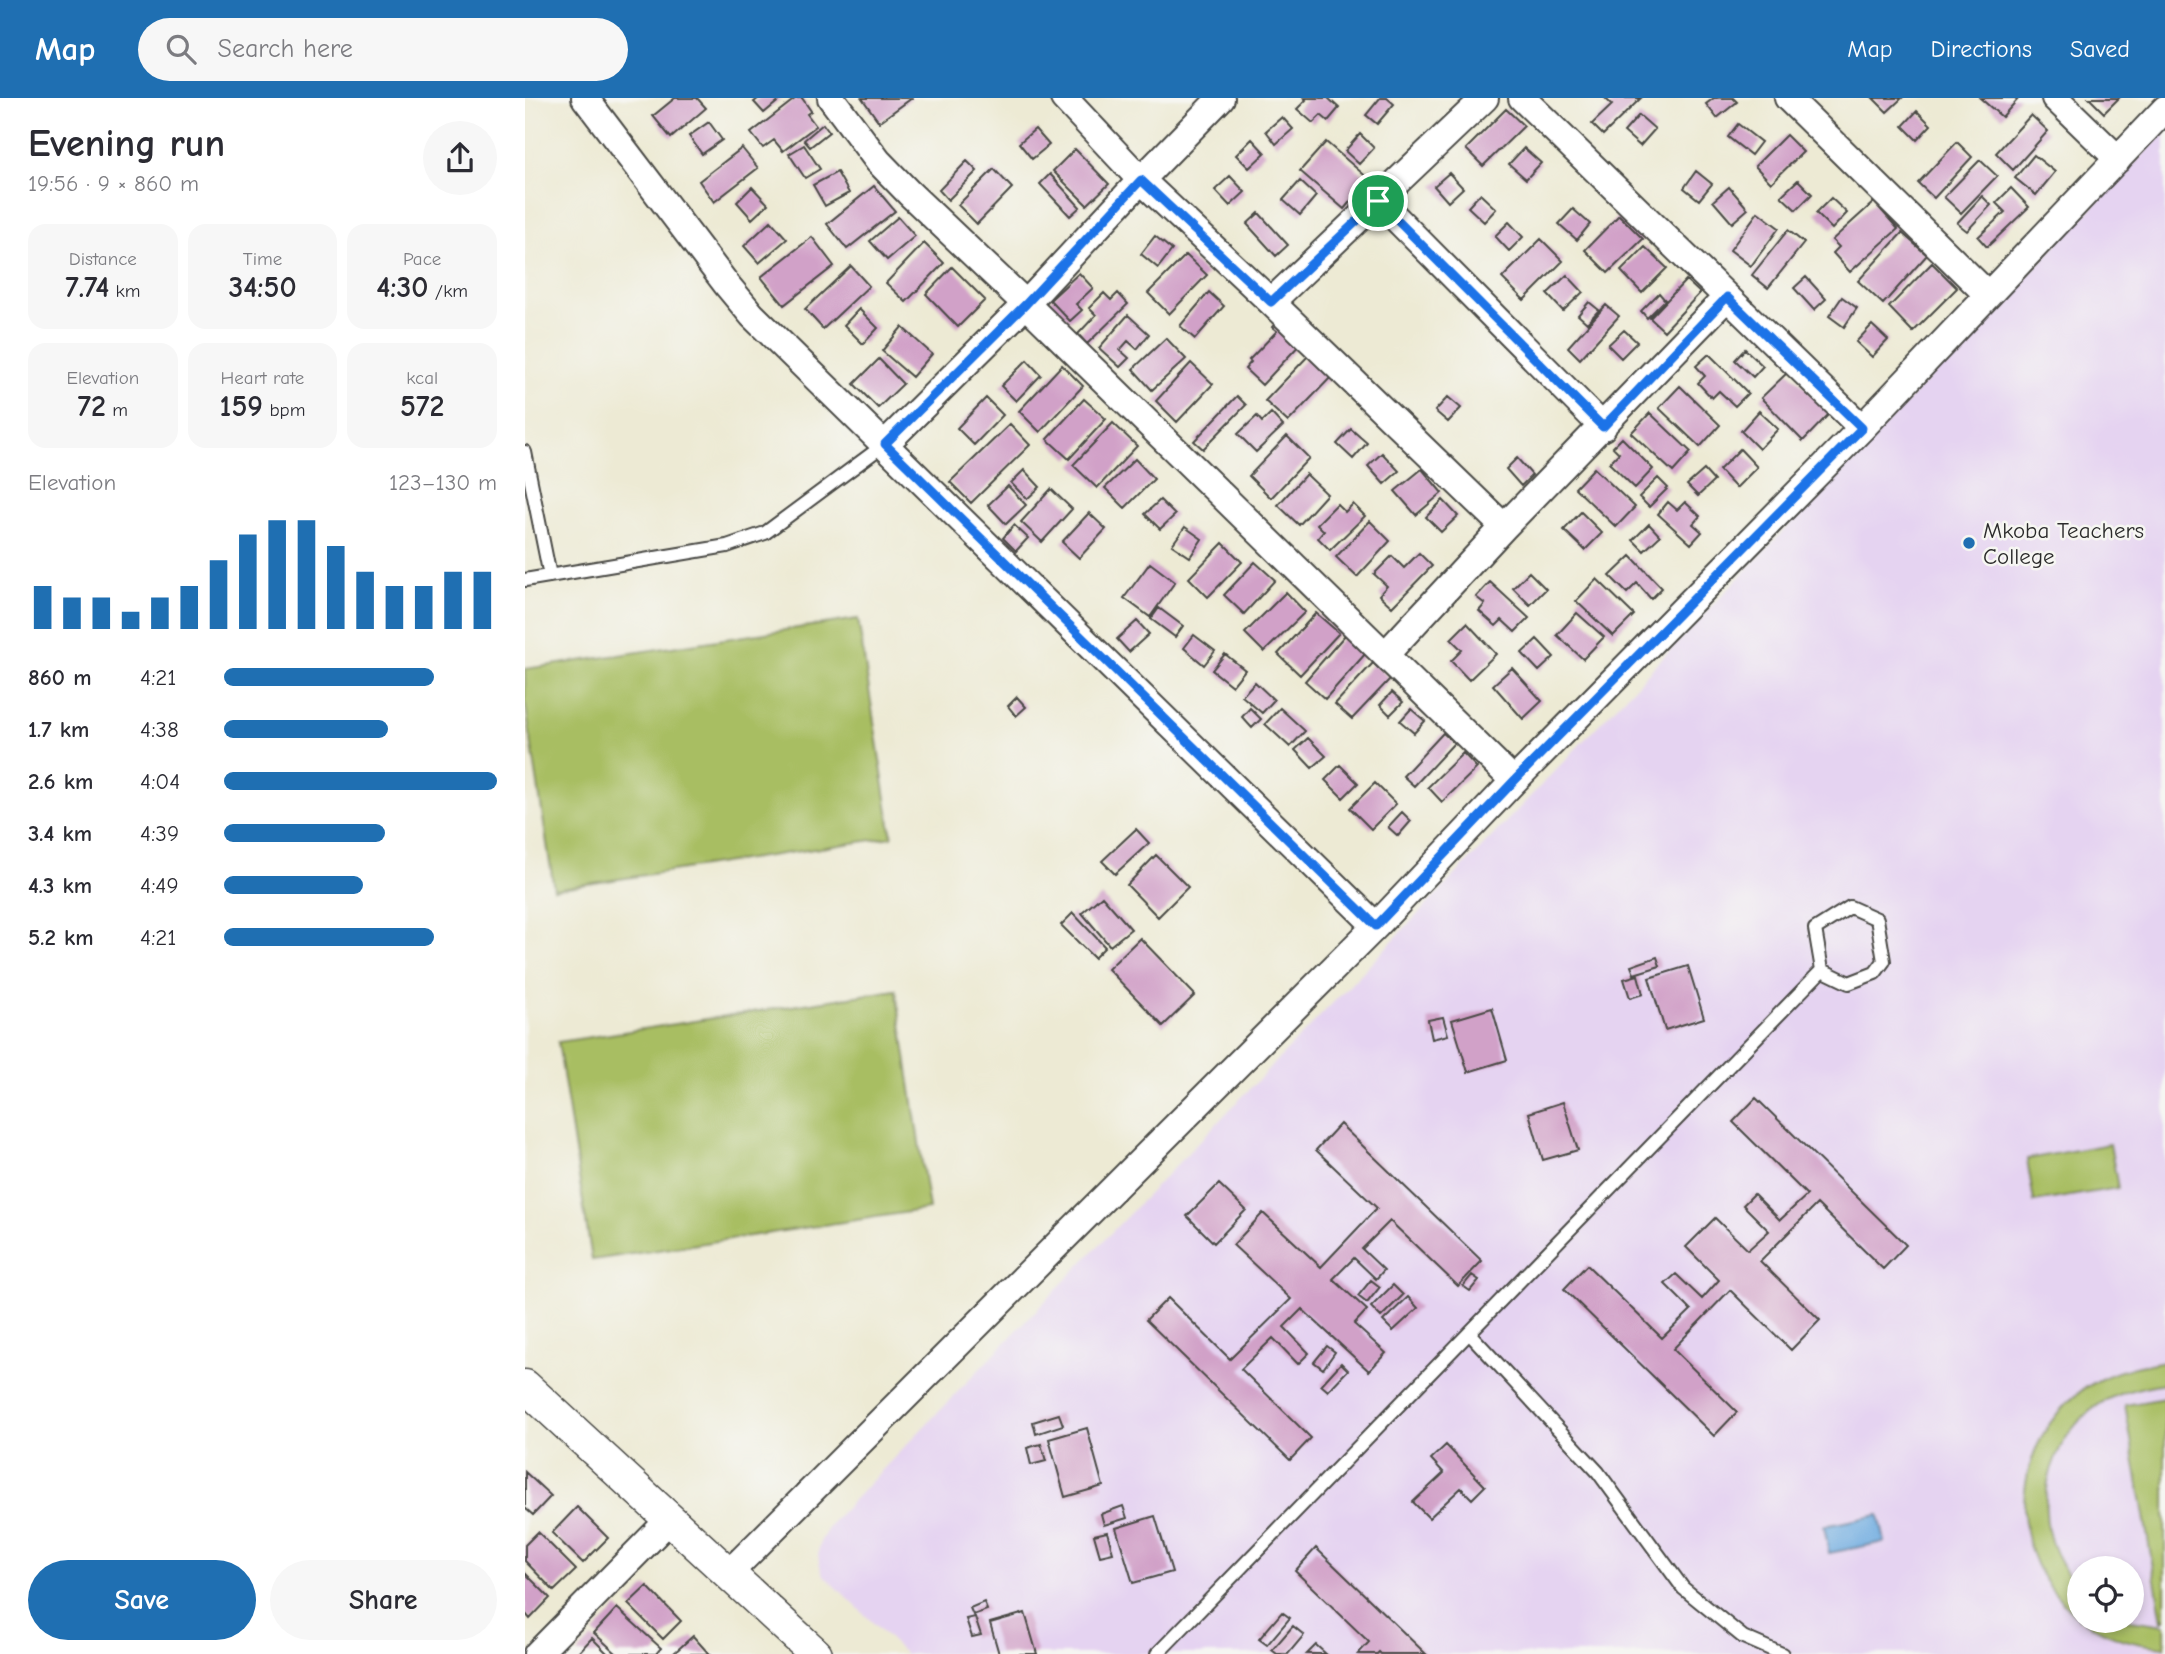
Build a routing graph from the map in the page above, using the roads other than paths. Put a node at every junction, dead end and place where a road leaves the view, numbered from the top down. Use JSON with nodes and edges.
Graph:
{"nodes":[{"id":1,"x":585,"y":98,"type":"edge"},
{"id":2,"x":831,"y":98,"type":"edge"},
{"id":3,"x":1064,"y":98,"type":"edge"},
{"id":4,"x":1221,"y":98,"type":"edge"},
{"id":5,"x":1485,"y":98,"type":"edge"},
{"id":6,"x":1522,"y":98,"type":"edge"},
{"id":7,"x":1788,"y":98,"type":"edge"},
{"id":8,"x":2055,"y":98,"type":"edge"},
{"id":9,"x":2165,"y":109,"type":"edge"},
{"id":10,"x":2118,"y":159,"type":"junction"},
{"id":11,"x":1141,"y":180,"type":"junction"},
{"id":12,"x":1378,"y":201,"type":"junction"},
{"id":13,"x":1988,"y":295,"type":"junction"},
{"id":14,"x":1727,"y":297,"type":"junction"},
{"id":15,"x":1271,"y":302,"type":"junction"},
{"id":16,"x":1026,"y":304,"type":"junction"},
{"id":17,"x":1603,"y":427,"type":"junction"},
{"id":18,"x":1862,"y":428,"type":"junction"},
{"id":19,"x":885,"y":444,"type":"junction"},
{"id":20,"x":525,"y":452,"type":"edge"},
{"id":21,"x":1504,"y":527,"type":"junction"},
{"id":22,"x":550,"y":576,"type":"junction"},
{"id":23,"x":525,"y":580,"type":"edge"},
{"id":24,"x":1385,"y":655,"type":"junction"},
{"id":25,"x":1514,"y":781,"type":"junction"},
{"id":26,"x":1376,"y":926,"type":"junction"},
{"id":27,"x":1822,"y":970,"type":"junction"},
{"id":28,"x":1469,"y":1334,"type":"junction"},
{"id":29,"x":529,"y":1397,"type":"edge"},
{"id":30,"x":670,"y":1519,"type":"junction"},
{"id":31,"x":728,"y":1574,"type":"junction"},
{"id":32,"x":809,"y":1652,"type":"edge"},
{"id":33,"x":537,"y":1654,"type":"edge"},
{"id":34,"x":1157,"y":1654,"type":"edge"},
{"id":35,"x":1782,"y":1654,"type":"edge"}],
"edges":[{"from":1,"to":19,"type":"street"},
{"from":2,"to":16,"type":"street"},
{"from":3,"to":11,"type":"street"},
{"from":4,"to":11,"type":"street"},
{"from":5,"to":12,"type":"street"},
{"from":6,"to":14,"type":"street"},
{"from":7,"to":13,"type":"street"},
{"from":8,"to":10,"type":"street"},
{"from":9,"to":10,"type":"street"},
{"from":10,"to":13,"type":"street"},
{"from":11,"to":15,"type":"street"},
{"from":11,"to":16,"type":"street"},
{"from":12,"to":15,"type":"street"},
{"from":12,"to":17,"type":"street"},
{"from":13,"to":18,"type":"street"},
{"from":14,"to":17,"type":"street"},
{"from":14,"to":18,"type":"street"},
{"from":15,"to":21,"type":"street"},
{"from":16,"to":19,"type":"street"},
{"from":16,"to":24,"type":"street"},
{"from":17,"to":21,"type":"street"},
{"from":18,"to":25,"type":"street"},
{"from":19,"to":22,"type":"lane"},
{"from":19,"to":26,"type":"street"},
{"from":20,"to":22,"type":"lane"},
{"from":21,"to":24,"type":"street"},
{"from":22,"to":23,"type":"lane"},
{"from":24,"to":25,"type":"street"},
{"from":25,"to":26,"type":"street"},
{"from":26,"to":31,"type":"street"},
{"from":27,"to":27,"type":"lane"},
{"from":27,"to":28,"type":"lane"},
{"from":28,"to":34,"type":"lane"},
{"from":28,"to":35,"type":"lane"},
{"from":29,"to":30,"type":"street"},
{"from":30,"to":31,"type":"street"},
{"from":30,"to":33,"type":"street"},
{"from":31,"to":32,"type":"street"}]}
